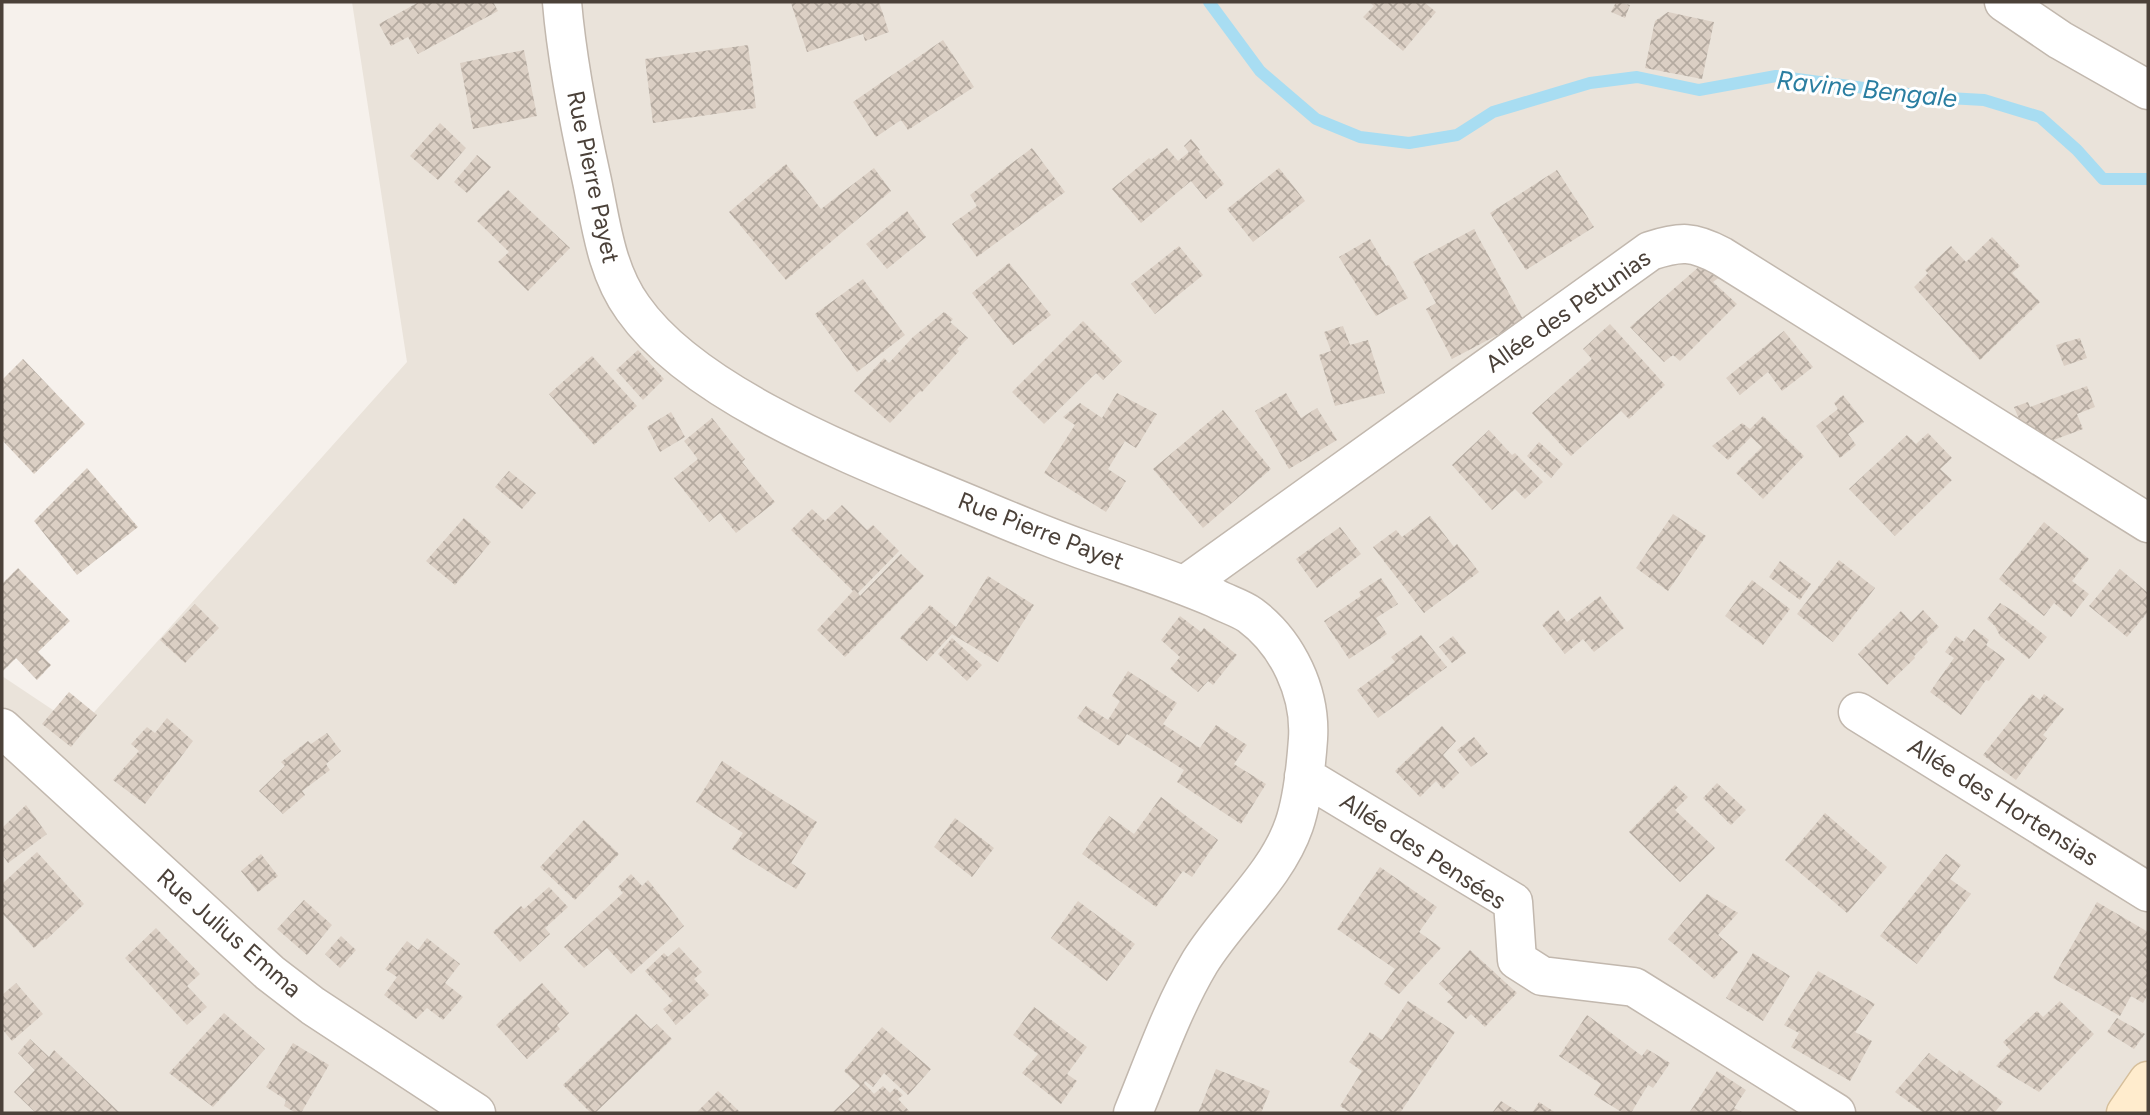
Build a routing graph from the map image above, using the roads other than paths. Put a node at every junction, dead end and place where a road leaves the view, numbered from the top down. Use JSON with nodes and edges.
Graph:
{"nodes":[{"id":1,"x":562,"y":2,"type":"edge"},
{"id":2,"x":2004,"y":2,"type":"edge"},
{"id":3,"x":2148,"y":90,"type":"edge"},
{"id":4,"x":2148,"y":523,"type":"edge"},
{"id":5,"x":1185,"y":585,"type":"junction"},
{"id":6,"x":1858,"y":712,"type":"dead end"},
{"id":7,"x":2,"y":728,"type":"edge"},
{"id":8,"x":1304,"y":776,"type":"junction"},
{"id":9,"x":2148,"y":892,"type":"edge"},
{"id":10,"x":2148,"y":1081,"type":"edge"},
{"id":11,"x":475,"y":1113,"type":"edge"},
{"id":12,"x":1133,"y":1113,"type":"edge"},
{"id":13,"x":1836,"y":1113,"type":"edge"},
{"id":14,"x":2126,"y":1113,"type":"edge"}],
"edges":[{"from":1,"to":5,"type":"street","name":"Rue Pierre Payet"},
{"from":2,"to":3,"type":"street"},
{"from":4,"to":5,"type":"street","name":"Allée des Petunias"},
{"from":5,"to":8,"type":"street","name":"Rue Pierre Payet"},
{"from":6,"to":9,"type":"street","name":"Allée des Hortensias"},
{"from":7,"to":11,"type":"street","name":"Rue Julius Emma"},
{"from":8,"to":12,"type":"street","name":"Rue Pierre Payet"},
{"from":8,"to":13,"type":"street","name":"Allée des Pensées"},
{"from":10,"to":14,"type":"main road"}]}
